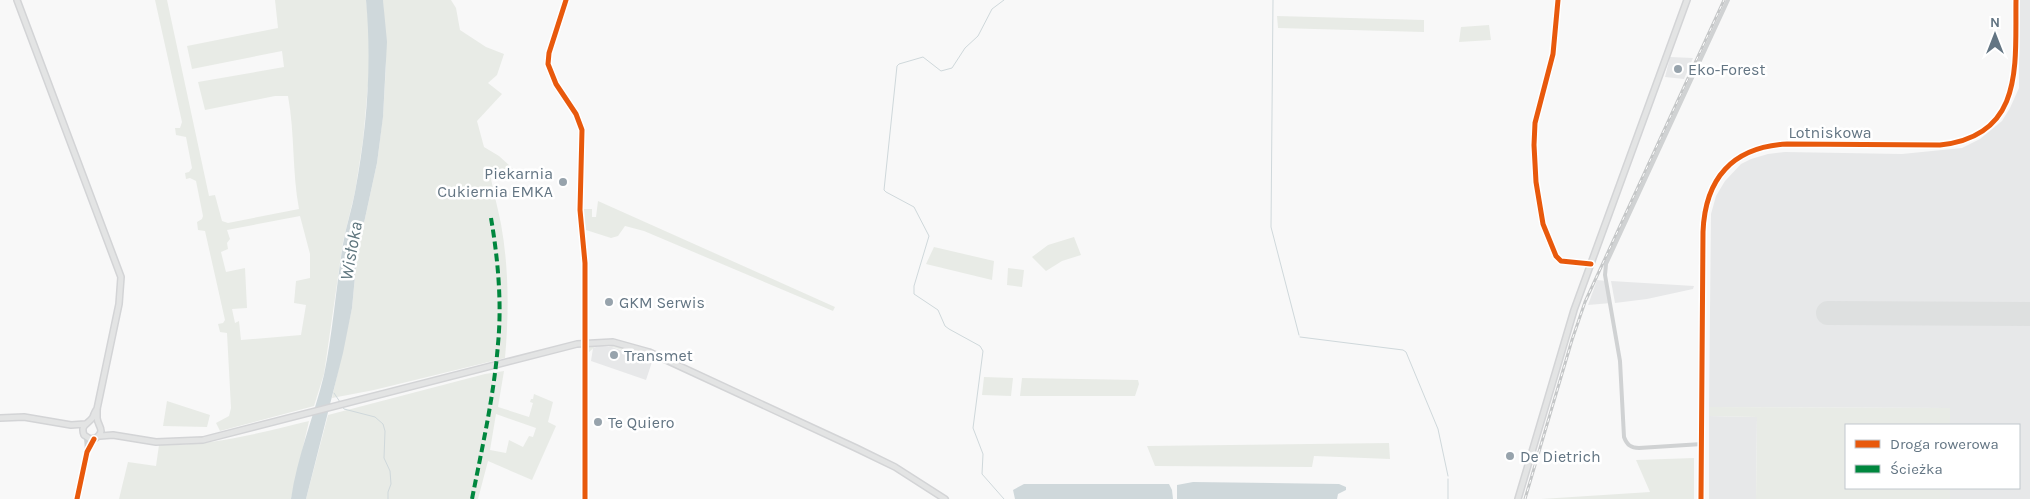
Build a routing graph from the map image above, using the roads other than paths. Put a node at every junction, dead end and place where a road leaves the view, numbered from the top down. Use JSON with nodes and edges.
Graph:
{"nodes":[{"id":1,"x":17,"y":0,"type":"edge"},
{"id":2,"x":566,"y":0,"type":"edge"},
{"id":3,"x":1558,"y":0,"type":"edge"},
{"id":4,"x":1686,"y":0,"type":"edge"},
{"id":5,"x":1728,"y":0,"type":"edge"},
{"id":6,"x":2016,"y":0,"type":"edge"},
{"id":7,"x":1590,"y":264,"type":"junction"},
{"id":8,"x":585,"y":343,"type":"junction"},
{"id":9,"x":97,"y":409,"type":"junction"},
{"id":10,"x":0,"y":418,"type":"edge"},
{"id":11,"x":87,"y":422,"type":"junction"},
{"id":12,"x":98,"y":422,"type":"junction"},
{"id":13,"x":70,"y":425,"type":"junction"},
{"id":14,"x":102,"y":428,"type":"junction"},
{"id":15,"x":84,"y":435,"type":"junction"},
{"id":16,"x":113,"y":435,"type":"junction"},
{"id":17,"x":97,"y":438,"type":"junction"},
{"id":18,"x":1702,"y":444,"type":"junction"},
{"id":19,"x":87,"y":452,"type":"junction"},
{"id":20,"x":77,"y":499,"type":"edge"},
{"id":21,"x":585,"y":499,"type":"edge"},
{"id":22,"x":944,"y":499,"type":"edge"},
{"id":23,"x":1518,"y":499,"type":"edge"},
{"id":24,"x":1701,"y":499,"type":"edge"}],
"edges":[{"from":1,"to":9,"type":"main road"},
{"from":2,"to":8,"type":"street"},
{"from":3,"to":7,"type":"street"},
{"from":4,"to":7,"type":"main road"},
{"from":5,"to":18,"type":"street"},
{"from":6,"to":18,"type":"street","name":"Lotniskowa"},
{"from":7,"to":23,"type":"main road"},
{"from":8,"to":16,"type":"main road"},
{"from":8,"to":21,"type":"street"},
{"from":8,"to":22,"type":"main road"},
{"from":9,"to":11,"type":"main road"},
{"from":9,"to":12,"type":"main road"},
{"from":10,"to":13,"type":"main road"},
{"from":11,"to":12,"type":"main road"},
{"from":11,"to":13,"type":"main road"},
{"from":11,"to":15,"type":"main road"},
{"from":12,"to":14,"type":"main road"},
{"from":13,"to":15,"type":"main road"},
{"from":14,"to":16,"type":"main road"},
{"from":14,"to":17,"type":"main road"},
{"from":15,"to":17,"type":"main road"},
{"from":15,"to":19,"type":"street"},
{"from":16,"to":17,"type":"main road"},
{"from":17,"to":19,"type":"street"},
{"from":18,"to":24,"type":"street","name":"Lotniskowa"},
{"from":19,"to":20,"type":"street"}]}
